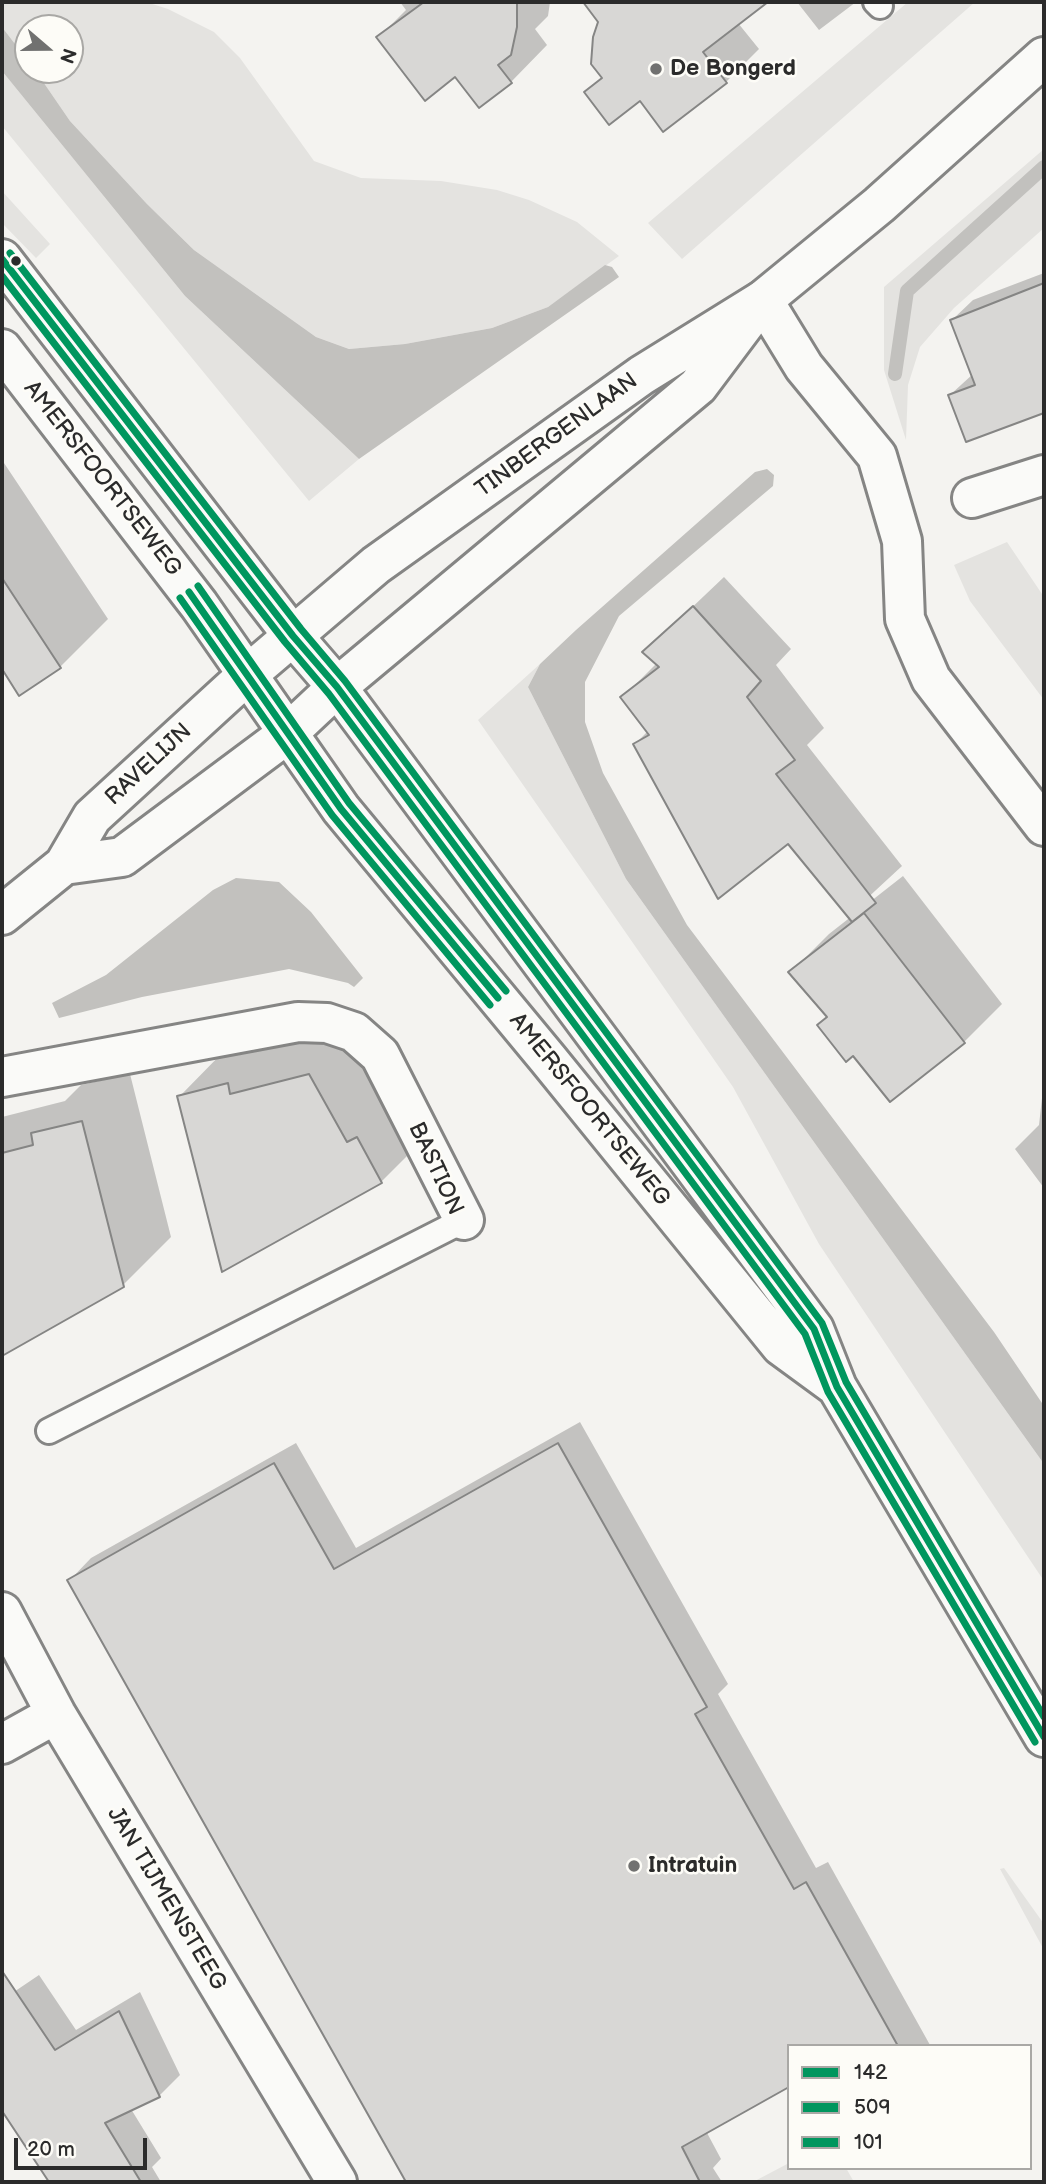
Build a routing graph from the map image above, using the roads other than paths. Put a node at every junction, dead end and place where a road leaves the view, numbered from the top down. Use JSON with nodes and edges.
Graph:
{"nodes":[{"id":1,"x":1044,"y":57,"type":"edge"},
{"id":2,"x":2,"y":259,"type":"edge"},
{"id":3,"x":763,"y":300,"type":"junction"},
{"id":4,"x":2,"y":349,"type":"edge"},
{"id":5,"x":1044,"y":475,"type":"edge"},
{"id":6,"x":972,"y":498,"type":"dead end"},
{"id":7,"x":293,"y":636,"type":"junction"},
{"id":8,"x":247,"y":675,"type":"junction"},
{"id":9,"x":337,"y":687,"type":"junction"},
{"id":10,"x":287,"y":734,"type":"junction"},
{"id":11,"x":1044,"y":825,"type":"edge"},
{"id":12,"x":64,"y":865,"type":"junction"},
{"id":13,"x":2,"y":915,"type":"edge"},
{"id":14,"x":2,"y":1077,"type":"edge"},
{"id":15,"x":464,"y":1220,"type":"joint"},
{"id":16,"x":837,"y":1387,"type":"junction"},
{"id":17,"x":49,"y":1432,"type":"dead end"},
{"id":18,"x":2,"y":1612,"type":"edge"},
{"id":19,"x":55,"y":1714,"type":"junction"},
{"id":20,"x":1044,"y":1737,"type":"edge"},
{"id":21,"x":2,"y":1744,"type":"edge"},
{"id":22,"x":337,"y":2182,"type":"edge"}],
"edges":[{"from":1,"to":3,"type":"street","name":"TINBERGENLAAN"},
{"from":2,"to":7,"type":"street","name":"AMERSFOORTSEWEG"},
{"from":3,"to":7,"type":"street","name":"TINBERGENLAAN"},
{"from":3,"to":9,"type":"street","name":"TINBERGENLAAN"},
{"from":3,"to":11,"type":"street"},
{"from":4,"to":8,"type":"street","name":"AMERSFOORTSEWEG"},
{"from":5,"to":6,"type":"street"},
{"from":7,"to":8,"type":"street","name":"TINBERGENLAAN"},
{"from":7,"to":9,"type":"street","name":"AMERSFOORTSEWEG"},
{"from":8,"to":10,"type":"street","name":"AMERSFOORTSEWEG"},
{"from":8,"to":12,"type":"street","name":"RAVELIJN"},
{"from":9,"to":10,"type":"street","name":"TINBERGENLAAN"},
{"from":9,"to":16,"type":"street","name":"AMERSFOORTSEWEG"},
{"from":10,"to":12,"type":"street"},
{"from":10,"to":16,"type":"street","name":"AMERSFOORTSEWEG"},
{"from":12,"to":13,"type":"street","name":"RAVELIJN"},
{"from":14,"to":15,"type":"street","name":"BASTION"},
{"from":15,"to":17,"type":"lane","name":"BASTION"},
{"from":16,"to":20,"type":"street","name":"AMERSFOORTSEWEG"},
{"from":18,"to":19,"type":"street","name":"JAN TIJMENSTEEG"},
{"from":19,"to":21,"type":"street"},
{"from":19,"to":22,"type":"street","name":"JAN TIJMENSTEEG"}]}
